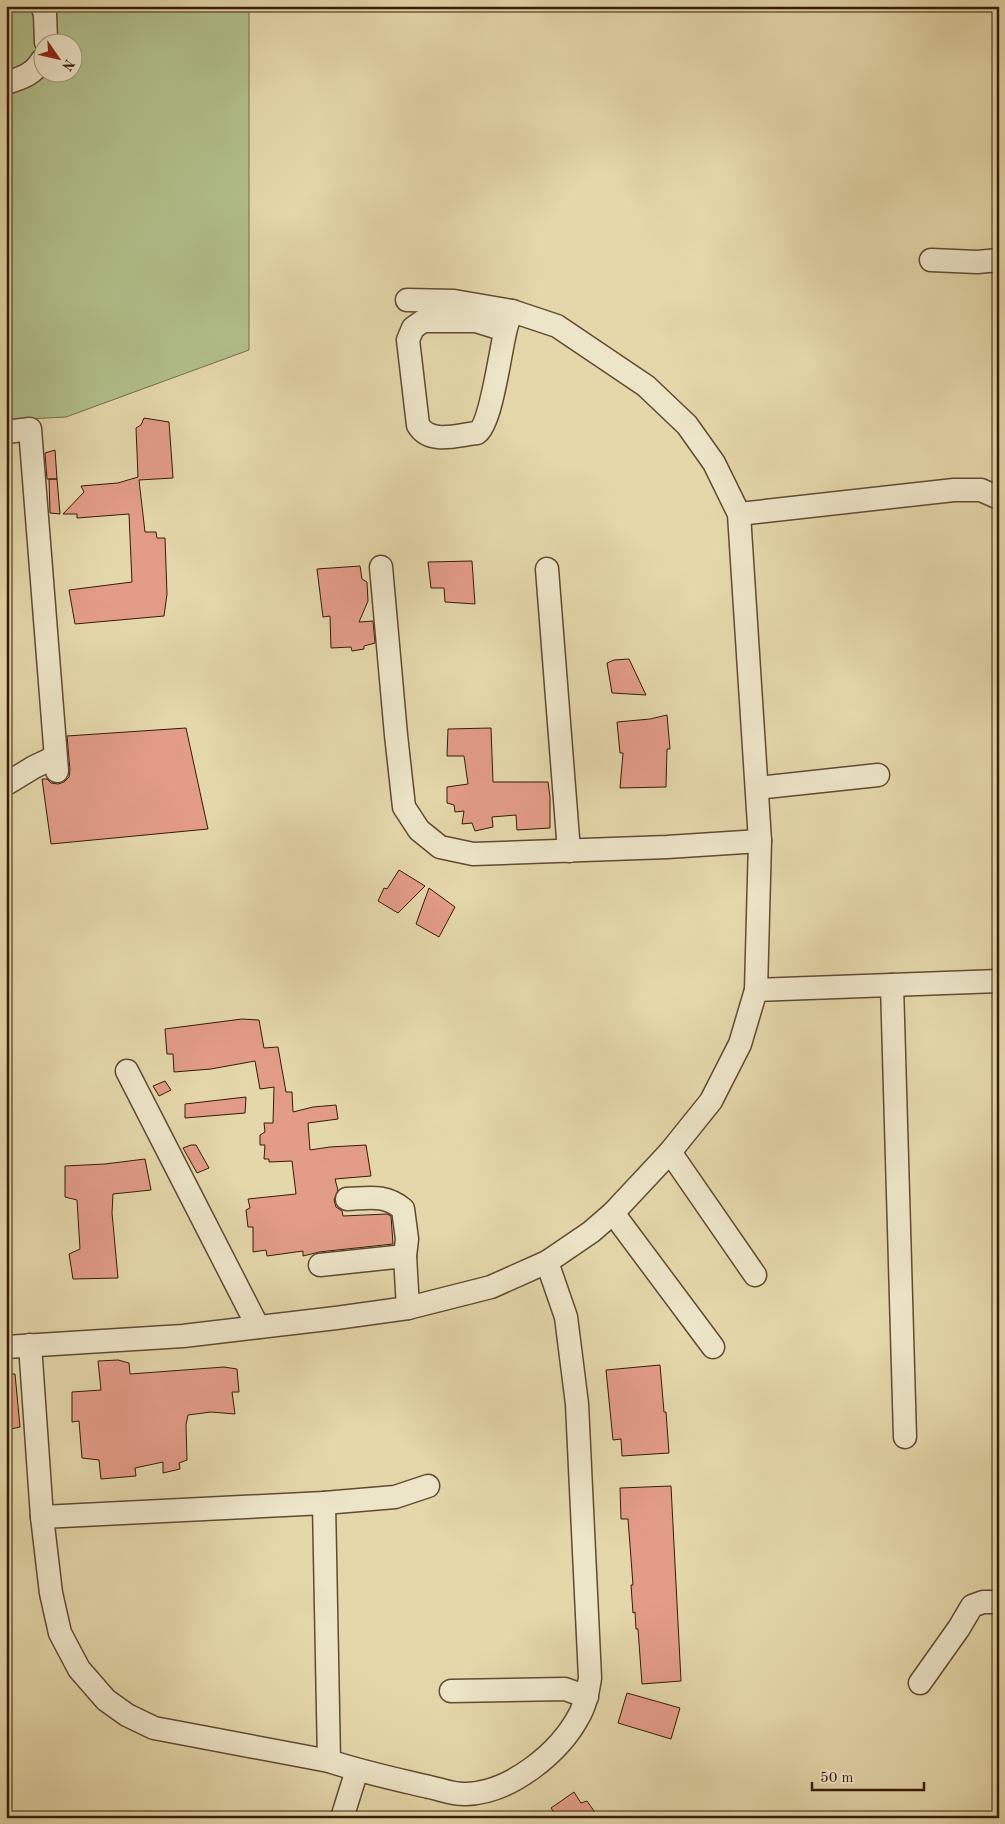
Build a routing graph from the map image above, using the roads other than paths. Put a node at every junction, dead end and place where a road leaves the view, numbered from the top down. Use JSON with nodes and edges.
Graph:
{"nodes":[{"id":1,"x":42,"y":6,"type":"edge"},
{"id":2,"x":46,"y":32,"type":"edge"},
{"id":3,"x":32,"y":72,"type":"edge"},
{"id":4,"x":6,"y":83,"type":"edge"},
{"id":5,"x":930,"y":260,"type":"dead end"},
{"id":6,"x":999,"y":260,"type":"edge"},
{"id":7,"x":407,"y":300,"type":"dead end"},
{"id":8,"x":509,"y":321,"type":"junction"},
{"id":9,"x":6,"y":432,"type":"edge"},
{"id":10,"x":999,"y":498,"type":"edge"},
{"id":11,"x":739,"y":514,"type":"junction"},
{"id":12,"x":380,"y":567,"type":"dead end"},
{"id":13,"x":547,"y":569,"type":"dead end"},
{"id":14,"x":878,"y":775,"type":"dead end"},
{"id":15,"x":6,"y":784,"type":"edge"},
{"id":16,"x":757,"y":788,"type":"junction"},
{"id":17,"x":760,"y":841,"type":"junction"},
{"id":18,"x":570,"y":850,"type":"junction"},
{"id":19,"x":999,"y":981,"type":"edge"},
{"id":20,"x":892,"y":985,"type":"junction"},
{"id":21,"x":756,"y":990,"type":"junction"},
{"id":22,"x":127,"y":1071,"type":"dead end"},
{"id":23,"x":670,"y":1152,"type":"junction"},
{"id":24,"x":347,"y":1199,"type":"dead end"},
{"id":25,"x":612,"y":1213,"type":"junction"},
{"id":26,"x":406,"y":1256,"type":"junction"},
{"id":27,"x":546,"y":1262,"type":"junction"},
{"id":28,"x":320,"y":1265,"type":"dead end"},
{"id":29,"x":755,"y":1275,"type":"dead end"},
{"id":30,"x":408,"y":1308,"type":"junction"},
{"id":31,"x":258,"y":1327,"type":"junction"},
{"id":32,"x":30,"y":1345,"type":"junction"},
{"id":33,"x":713,"y":1346,"type":"dead end"},
{"id":34,"x":6,"y":1347,"type":"edge"},
{"id":35,"x":905,"y":1437,"type":"dead end"},
{"id":36,"x":428,"y":1486,"type":"dead end"},
{"id":37,"x":324,"y":1503,"type":"junction"},
{"id":38,"x":42,"y":1517,"type":"junction"},
{"id":39,"x":999,"y":1602,"type":"edge"},
{"id":40,"x":920,"y":1683,"type":"dead end"},
{"id":41,"x":451,"y":1691,"type":"dead end"},
{"id":42,"x":587,"y":1697,"type":"junction"},
{"id":43,"x":329,"y":1761,"type":"junction"},
{"id":44,"x":357,"y":1770,"type":"junction"},
{"id":45,"x":342,"y":1818,"type":"edge"}],
"edges":[{"from":1,"to":2,"type":"street"},
{"from":3,"to":4,"type":"street"},
{"from":5,"to":6,"type":"street"},
{"from":7,"to":8,"type":"street"},
{"from":8,"to":8,"type":"street"},
{"from":8,"to":11,"type":"street"},
{"from":9,"to":15,"type":"street"},
{"from":10,"to":11,"type":"street"},
{"from":11,"to":16,"type":"street"},
{"from":12,"to":18,"type":"street"},
{"from":13,"to":18,"type":"street"},
{"from":14,"to":16,"type":"street"},
{"from":16,"to":17,"type":"street"},
{"from":17,"to":18,"type":"street"},
{"from":17,"to":21,"type":"street"},
{"from":19,"to":20,"type":"street"},
{"from":20,"to":21,"type":"street"},
{"from":20,"to":35,"type":"street"},
{"from":21,"to":23,"type":"street"},
{"from":22,"to":31,"type":"street"},
{"from":23,"to":25,"type":"street"},
{"from":23,"to":29,"type":"street"},
{"from":24,"to":26,"type":"street"},
{"from":25,"to":27,"type":"street"},
{"from":25,"to":33,"type":"street"},
{"from":26,"to":28,"type":"street"},
{"from":26,"to":30,"type":"street"},
{"from":27,"to":30,"type":"street"},
{"from":27,"to":42,"type":"street"},
{"from":30,"to":31,"type":"street"},
{"from":31,"to":32,"type":"street"},
{"from":32,"to":34,"type":"street"},
{"from":32,"to":38,"type":"street"},
{"from":36,"to":37,"type":"street"},
{"from":37,"to":38,"type":"street"},
{"from":37,"to":43,"type":"street"},
{"from":38,"to":43,"type":"street"},
{"from":39,"to":40,"type":"street"},
{"from":41,"to":42,"type":"street"},
{"from":42,"to":44,"type":"street"},
{"from":43,"to":44,"type":"street"},
{"from":44,"to":45,"type":"street"}]}
